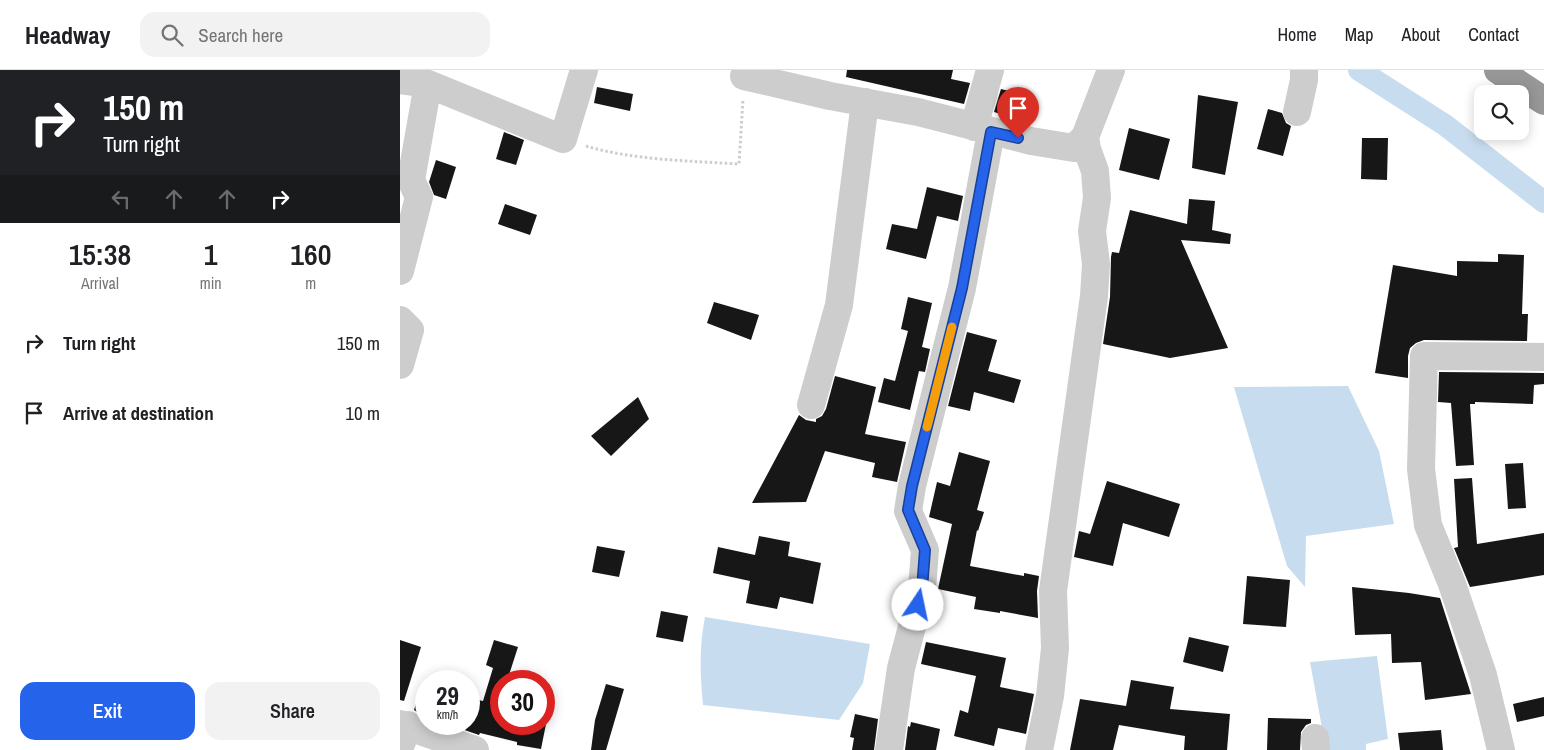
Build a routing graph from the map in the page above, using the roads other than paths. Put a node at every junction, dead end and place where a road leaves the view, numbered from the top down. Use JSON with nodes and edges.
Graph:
{"nodes":[{"id":1,"x":584,"y":70,"type":"edge"},
{"id":2,"x":990,"y":70,"type":"edge"},
{"id":3,"x":1111,"y":70,"type":"edge"},
{"id":4,"x":1304,"y":70,"type":"edge"},
{"id":5,"x":1509,"y":75,"type":"edge"},
{"id":6,"x":744,"y":76,"type":"road end"},
{"id":7,"x":400,"y":80,"type":"edge"},
{"id":8,"x":428,"y":84,"type":"junction"},
{"id":9,"x":1544,"y":101,"type":"edge"},
{"id":10,"x":866,"y":102,"type":"junction"},
{"id":11,"x":1298,"y":112,"type":"dead end"},
{"id":12,"x":983,"y":130,"type":"junction"},
{"id":13,"x":1085,"y":137,"type":"junction"},
{"id":14,"x":400,"y":271,"type":"edge"},
{"id":15,"x":400,"y":320,"type":"edge"},
{"id":16,"x":1544,"y":357,"type":"edge"},
{"id":17,"x":400,"y":365,"type":"edge"},
{"id":18,"x":811,"y":405,"type":"dead end"},
{"id":19,"x":403,"y":732,"type":"edge"},
{"id":20,"x":475,"y":750,"type":"edge"},
{"id":21,"x":889,"y":750,"type":"edge"},
{"id":22,"x":1039,"y":750,"type":"edge"},
{"id":23,"x":1502,"y":750,"type":"edge"}],
"edges":[{"from":1,"to":8,"type":"street"},
{"from":2,"to":12,"type":"street"},
{"from":3,"to":13,"type":"street"},
{"from":4,"to":11,"type":"street"},
{"from":5,"to":9,"type":"highway"},
{"from":6,"to":10,"type":"street"},
{"from":7,"to":8,"type":"street"},
{"from":8,"to":14,"type":"street"},
{"from":10,"to":12,"type":"street"},
{"from":10,"to":18,"type":"street"},
{"from":12,"to":13,"type":"street"},
{"from":12,"to":21,"type":"street"},
{"from":13,"to":22,"type":"street"},
{"from":15,"to":17,"type":"street"},
{"from":16,"to":23,"type":"street"},
{"from":19,"to":20,"type":"street"}]}
